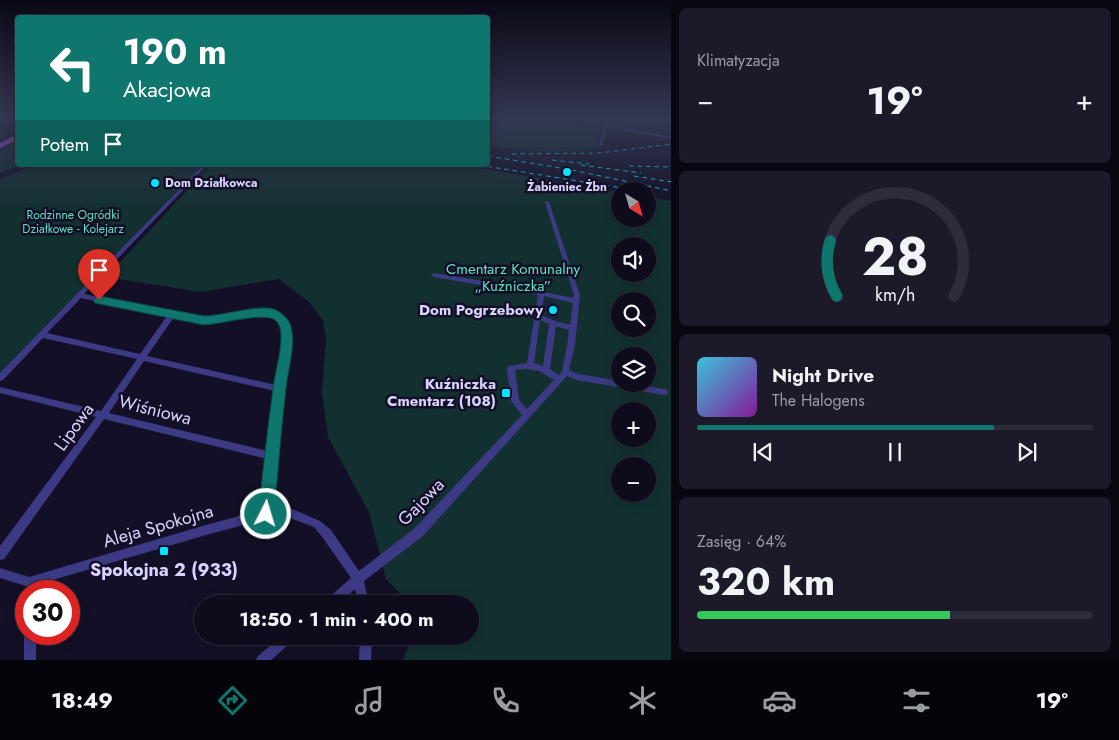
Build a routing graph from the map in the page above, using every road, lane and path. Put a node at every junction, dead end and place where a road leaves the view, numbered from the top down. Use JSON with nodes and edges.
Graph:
{"nodes":[{"id":1,"x":203,"y":167,"type":"edge"},
{"id":2,"x":547,"y":202,"type":"dead end"},
{"id":3,"x":434,"y":275,"type":"dead end"},
{"id":4,"x":542,"y":294,"type":"junction"},
{"id":5,"x":81,"y":296,"type":"junction"},
{"id":6,"x":576,"y":302,"type":"junction"},
{"id":7,"x":172,"y":316,"type":"junction"},
{"id":8,"x":538,"y":316,"type":"junction"},
{"id":9,"x":552,"y":323,"type":"junction"},
{"id":10,"x":573,"y":328,"type":"junction"},
{"id":11,"x":42,"y":335,"type":"junction"},
{"id":12,"x":142,"y":359,"type":"junction"},
{"id":13,"x":530,"y":365,"type":"junction"},
{"id":14,"x":546,"y":370,"type":"junction"},
{"id":15,"x":565,"y":371,"type":"junction"},
{"id":16,"x":0,"y":378,"type":"edge"},
{"id":17,"x":559,"y":379,"type":"junction"},
{"id":18,"x":279,"y":389,"type":"junction"},
{"id":19,"x":0,"y":390,"type":"edge"},
{"id":20,"x":664,"y":392,"type":"dead end"},
{"id":21,"x":103,"y":414,"type":"junction"},
{"id":22,"x":527,"y":415,"type":"junction"},
{"id":23,"x":272,"y":456,"type":"junction"},
{"id":24,"x":266,"y":514,"type":"junction"},
{"id":25,"x":0,"y":555,"type":"edge"},
{"id":26,"x":0,"y":573,"type":"edge"},
{"id":27,"x":358,"y":579,"type":"junction"},
{"id":28,"x":16,"y":580,"type":"edge"},
{"id":29,"x":47,"y":580,"type":"edge"},
{"id":30,"x":340,"y":595,"type":"edge"},
{"id":31,"x":362,"y":595,"type":"edge"},
{"id":32,"x":30,"y":645,"type":"edge"},
{"id":33,"x":280,"y":645,"type":"edge"},
{"id":34,"x":366,"y":645,"type":"edge"},
{"id":35,"x":30,"y":660,"type":"edge"},
{"id":36,"x":262,"y":660,"type":"edge"},
{"id":37,"x":365,"y":660,"type":"edge"}],
"edges":[{"from":1,"to":5,"type":"street"},
{"from":2,"to":6,"type":"street"},
{"from":3,"to":4,"type":"street"},
{"from":4,"to":6,"type":"street"},
{"from":4,"to":8,"type":"street"},
{"from":5,"to":7,"type":"street"},
{"from":5,"to":11,"type":"street"},
{"from":6,"to":10,"type":"street"},
{"from":7,"to":12,"type":"street","name":"Lipowa"},
{"from":7,"to":18,"type":"street"},
{"from":8,"to":9,"type":"street"},
{"from":8,"to":13,"type":"street"},
{"from":9,"to":10,"type":"street"},
{"from":9,"to":14,"type":"street"},
{"from":10,"to":15,"type":"street"},
{"from":11,"to":12,"type":"street"},
{"from":11,"to":16,"type":"street"},
{"from":12,"to":18,"type":"street"},
{"from":12,"to":21,"type":"street","name":"Lipowa"},
{"from":13,"to":14,"type":"street"},
{"from":13,"to":22,"type":"street"},
{"from":14,"to":17,"type":"street"},
{"from":15,"to":17,"type":"street","name":"Gajowa"},
{"from":15,"to":20,"type":"street"},
{"from":17,"to":22,"type":"street","name":"Gajowa"},
{"from":18,"to":23,"type":"street"},
{"from":19,"to":21,"type":"street","name":"Wiśniowa"},
{"from":21,"to":23,"type":"street","name":"Wiśniowa"},
{"from":21,"to":25,"type":"street","name":"Lipowa"},
{"from":22,"to":27,"type":"street","name":"Gajowa"},
{"from":23,"to":24,"type":"street"},
{"from":24,"to":27,"type":"street","name":"Aleja Spokojna"},
{"from":24,"to":29,"type":"street","name":"Aleja Spokojna"},
{"from":26,"to":28,"type":"street","name":"Aleja Spokojna"},
{"from":27,"to":30,"type":"street","name":"Gajowa"},
{"from":27,"to":31,"type":"street"},
{"from":32,"to":35,"type":"street"},
{"from":33,"to":36,"type":"street"},
{"from":34,"to":37,"type":"street"}]}
